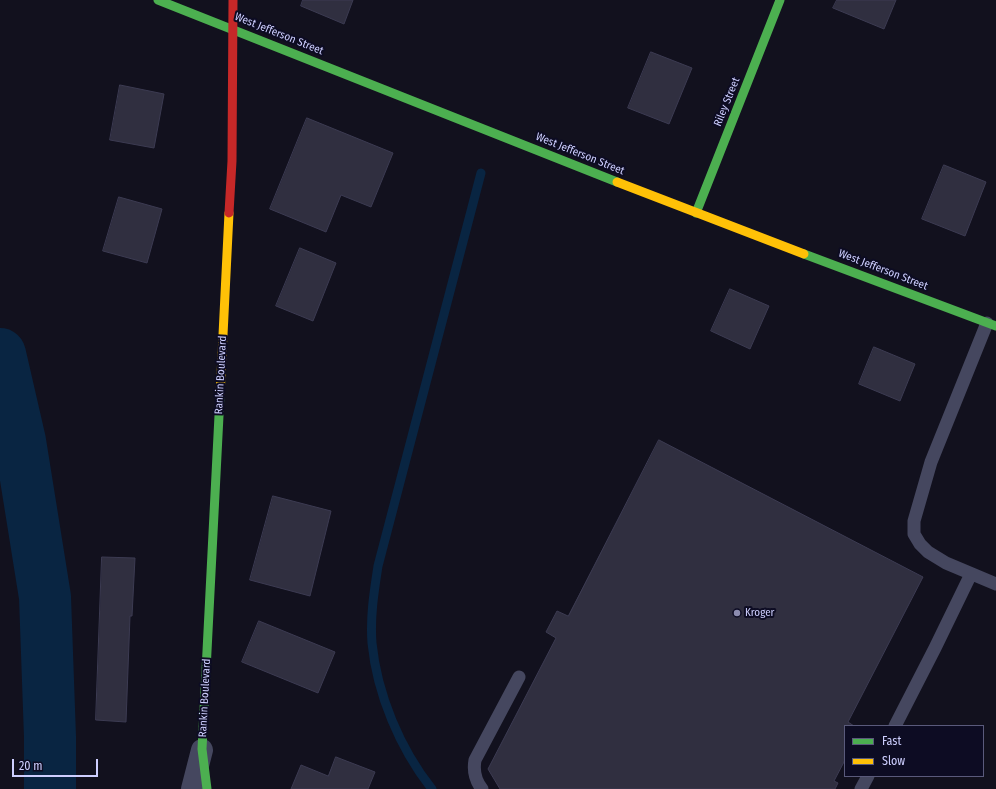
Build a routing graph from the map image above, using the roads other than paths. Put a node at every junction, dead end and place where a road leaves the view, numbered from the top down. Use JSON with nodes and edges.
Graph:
{"nodes":[{"id":1,"x":158,"y":0,"type":"edge"},
{"id":2,"x":233,"y":0,"type":"edge"},
{"id":3,"x":780,"y":0,"type":"edge"},
{"id":4,"x":232,"y":28,"type":"junction"},
{"id":5,"x":696,"y":213,"type":"junction"},
{"id":6,"x":992,"y":324,"type":"edge"},
{"id":7,"x":971,"y":574,"type":"junction"},
{"id":8,"x":996,"y":584,"type":"edge"},
{"id":9,"x":519,"y":677,"type":"dead end"},
{"id":10,"x":895,"y":725,"type":"edge"},
{"id":11,"x":202,"y":749,"type":"junction"},
{"id":12,"x":867,"y":777,"type":"edge"},
{"id":13,"x":192,"y":789,"type":"edge"},
{"id":14,"x":207,"y":789,"type":"edge"},
{"id":15,"x":482,"y":789,"type":"edge"},
{"id":16,"x":861,"y":789,"type":"edge"}],
"edges":[{"from":1,"to":4,"type":"street","name":"West Jefferson Street"},
{"from":2,"to":4,"type":"street","name":"Rankin Boulevard"},
{"from":3,"to":5,"type":"street","name":"Riley Street"},
{"from":4,"to":5,"type":"street","name":"West Jefferson Street"},
{"from":4,"to":11,"type":"street","name":"Rankin Boulevard"},
{"from":5,"to":6,"type":"street","name":"West Jefferson Street"},
{"from":6,"to":7,"type":"lane"},
{"from":7,"to":8,"type":"lane"},
{"from":7,"to":10,"type":"lane"},
{"from":9,"to":15,"type":"lane"},
{"from":11,"to":13,"type":"street","name":"Rankin Boulevard"},
{"from":11,"to":14,"type":"street","name":"Rankin Boulevard"},
{"from":12,"to":16,"type":"lane"}]}
